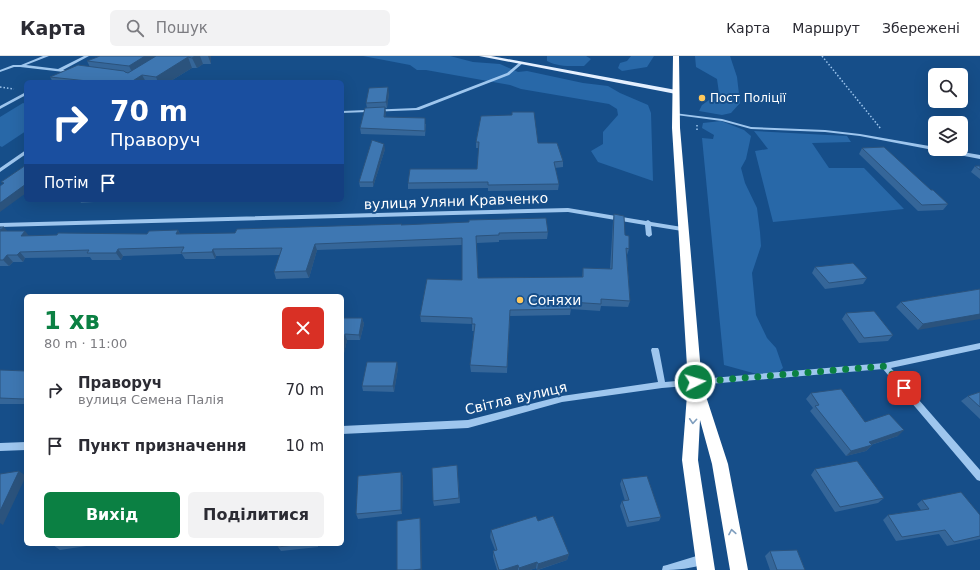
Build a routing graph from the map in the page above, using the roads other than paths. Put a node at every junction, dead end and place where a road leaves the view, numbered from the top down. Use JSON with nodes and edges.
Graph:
{"nodes":[{"id":1,"x":47,"y":56,"type":"edge"},
{"id":2,"x":87,"y":56,"type":"edge"},
{"id":3,"x":482,"y":56,"type":"edge"},
{"id":4,"x":676,"y":56,"type":"edge"},
{"id":5,"x":521,"y":63,"type":"junction"},
{"id":6,"x":20,"y":66,"type":"junction"},
{"id":7,"x":59,"y":70,"type":"junction"},
{"id":8,"x":0,"y":71,"type":"edge"},
{"id":9,"x":80,"y":73,"type":"edge"},
{"id":10,"x":676,"y":92,"type":"junction"},
{"id":11,"x":24,"y":94,"type":"edge"},
{"id":12,"x":0,"y":108,"type":"edge"},
{"id":13,"x":344,"y":112,"type":"edge"},
{"id":14,"x":676,"y":114,"type":"junction"},
{"id":15,"x":24,"y":153,"type":"edge"},
{"id":16,"x":980,"y":157,"type":"edge"},
{"id":17,"x":0,"y":170,"type":"edge"},
{"id":18,"x":648,"y":222,"type":"junction"},
{"id":19,"x":0,"y":225,"type":"edge"},
{"id":20,"x":682,"y":229,"type":"junction"},
{"id":21,"x":649,"y":235,"type":"dead end"},
{"id":22,"x":980,"y":346,"type":"edge"},
{"id":23,"x":655,"y":350,"type":"dead end"},
{"id":24,"x":885,"y":366,"type":"junction"},
{"id":25,"x":695,"y":382,"type":"junction"},
{"id":26,"x":662,"y":385,"type":"junction"},
{"id":27,"x":344,"y":430,"type":"edge"},
{"id":28,"x":24,"y":446,"type":"edge"},
{"id":29,"x":0,"y":448,"type":"edge"},
{"id":30,"x":980,"y":478,"type":"edge"},
{"id":31,"x":705,"y":564,"type":"edge"},
{"id":32,"x":667,"y":570,"type":"edge"},
{"id":33,"x":739,"y":570,"type":"edge"}],
"edges":[{"from":1,"to":6,"type":"street"},
{"from":2,"to":7,"type":"street"},
{"from":3,"to":5,"type":"main road"},
{"from":4,"to":10,"type":"highway"},
{"from":5,"to":10,"type":"main road"},
{"from":5,"to":13,"type":"street"},
{"from":6,"to":7,"type":"street"},
{"from":6,"to":8,"type":"street"},
{"from":7,"to":9,"type":"street"},
{"from":10,"to":14,"type":"highway"},
{"from":11,"to":12,"type":"street"},
{"from":14,"to":16,"type":"street"},
{"from":14,"to":20,"type":"highway"},
{"from":15,"to":17,"type":"street"},
{"from":18,"to":19,"type":"street","name":"вулиця Уляни Кравченко"},
{"from":18,"to":20,"type":"street","name":"вулиця Уляни Кравченко"},
{"from":18,"to":21,"type":"street"},
{"from":20,"to":25,"type":"highway"},
{"from":22,"to":24,"type":"street","name":"Світла вулиця"},
{"from":23,"to":26,"type":"street"},
{"from":24,"to":25,"type":"street","name":"Світла вулиця"},
{"from":24,"to":30,"type":"street"},
{"from":25,"to":26,"type":"street","name":"Світла вулиця"},
{"from":25,"to":31,"type":"highway","one_way":true},
{"from":33,"to":25,"type":"highway","one_way":true},
{"from":26,"to":27,"type":"street","name":"Світла вулиця"},
{"from":28,"to":29,"type":"street"},
{"from":31,"to":32,"type":"street"}]}
